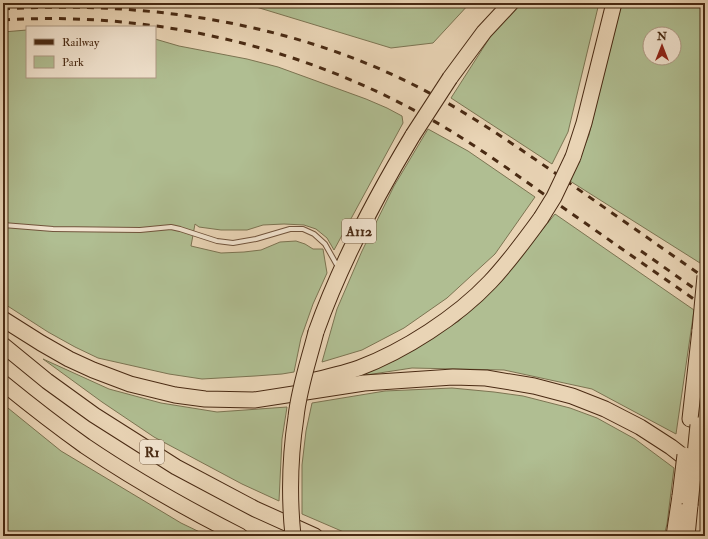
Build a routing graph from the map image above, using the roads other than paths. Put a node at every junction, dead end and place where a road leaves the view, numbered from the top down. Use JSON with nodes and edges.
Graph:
{"nodes":[{"id":1,"x":511,"y":3,"type":"edge"},
{"id":2,"x":614,"y":3,"type":"edge"},
{"id":3,"x":3,"y":225,"type":"edge"},
{"id":4,"x":340,"y":271,"type":"junction"},
{"id":5,"x":705,"y":276,"type":"edge"},
{"id":6,"x":3,"y":319,"type":"edge"},
{"id":7,"x":3,"y":346,"type":"edge"},
{"id":8,"x":705,"y":366,"type":"edge"},
{"id":9,"x":3,"y":383,"type":"edge"},
{"id":10,"x":222,"y":399,"type":"junction"},
{"id":11,"x":694,"y":422,"type":"junction"},
{"id":12,"x":705,"y":474,"type":"edge"},
{"id":13,"x":685,"y":500,"type":"junction"},
{"id":14,"x":240,"y":536,"type":"edge"},
{"id":15,"x":293,"y":536,"type":"edge"},
{"id":16,"x":315,"y":536,"type":"edge"},
{"id":17,"x":674,"y":536,"type":"edge"},
{"id":18,"x":687,"y":536,"type":"edge"}],
"edges":[{"from":1,"to":4,"type":"highway","number":"A112","bridge":true},
{"from":2,"to":10,"type":"highway","bridge":true},
{"from":3,"to":4,"type":"lane"},
{"from":4,"to":15,"type":"highway","number":"A112","bridge":true},
{"from":5,"to":11,"type":"highway","bridge":true},
{"from":6,"to":10,"type":"highway"},
{"from":7,"to":16,"type":"highway","number":"R1"},
{"from":8,"to":11,"type":"highway"},
{"from":9,"to":14,"type":"highway","number":"R1"},
{"from":10,"to":12,"type":"highway"},
{"from":11,"to":13,"type":"highway","bridge":true},
{"from":13,"to":17,"type":"highway"},
{"from":13,"to":18,"type":"highway"}]}
